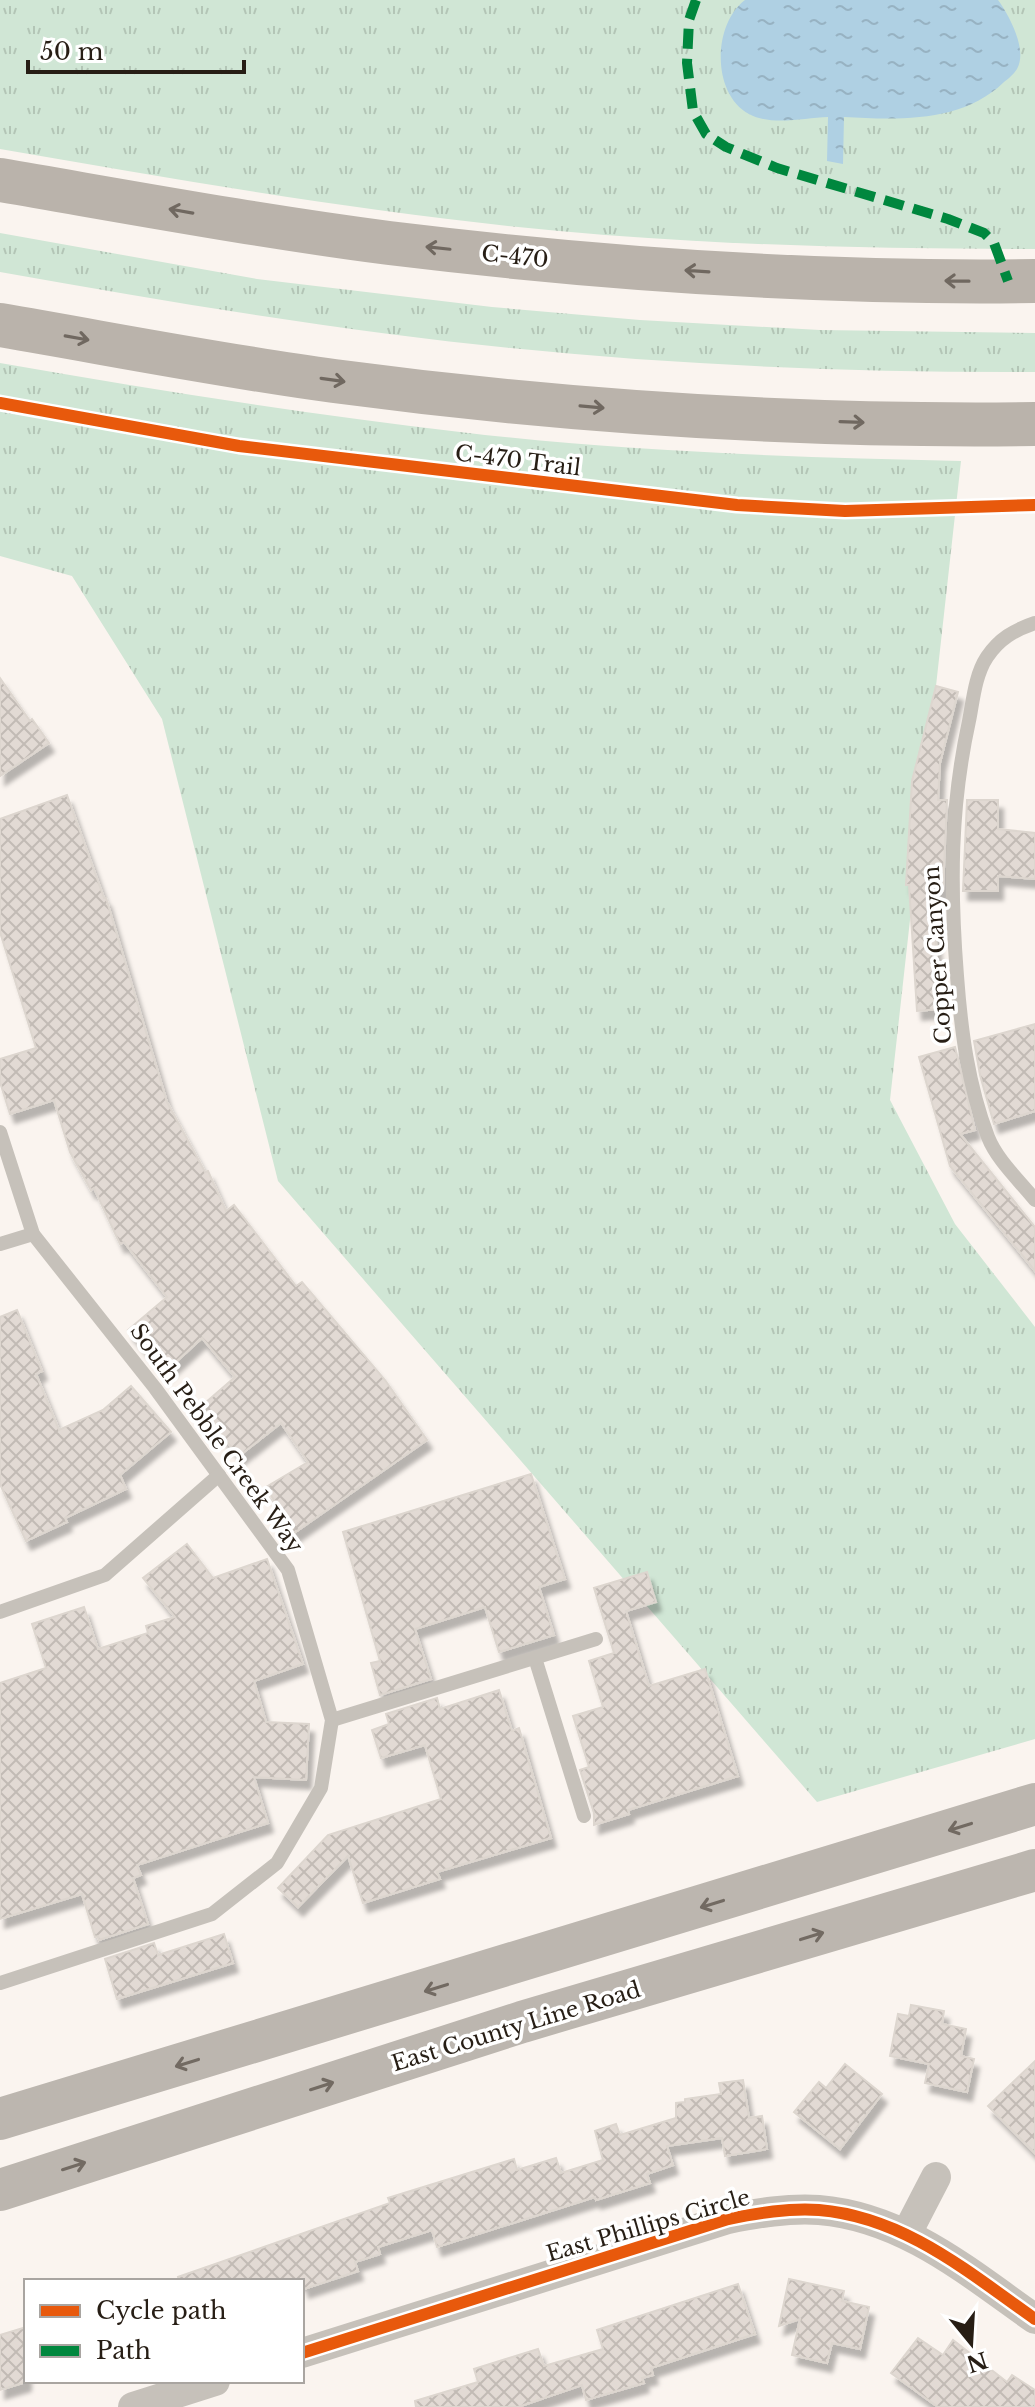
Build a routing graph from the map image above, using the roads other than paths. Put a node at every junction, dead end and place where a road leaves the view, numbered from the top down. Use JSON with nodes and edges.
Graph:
{"nodes":[{"id":1,"x":0,"y":180,"type":"edge"},
{"id":2,"x":1035,"y":281,"type":"edge"},
{"id":3,"x":0,"y":325,"type":"edge"},
{"id":4,"x":1035,"y":424,"type":"edge"},
{"id":5,"x":1035,"y":623,"type":"edge"},
{"id":6,"x":0,"y":1132,"type":"edge"},
{"id":7,"x":1035,"y":1200,"type":"edge"},
{"id":8,"x":33,"y":1234,"type":"junction"},
{"id":9,"x":0,"y":1244,"type":"edge"},
{"id":10,"x":219,"y":1475,"type":"junction"},
{"id":11,"x":0,"y":1612,"type":"edge"},
{"id":12,"x":596,"y":1639,"type":"dead end"},
{"id":13,"x":535,"y":1658,"type":"junction"},
{"id":14,"x":332,"y":1720,"type":"junction"},
{"id":15,"x":1035,"y":1804,"type":"edge"},
{"id":16,"x":584,"y":1816,"type":"dead end"},
{"id":17,"x":1035,"y":1870,"type":"edge"},
{"id":18,"x":0,"y":1983,"type":"edge"},
{"id":19,"x":0,"y":2119,"type":"edge"},
{"id":20,"x":936,"y":2177,"type":"dead end"},
{"id":21,"x":0,"y":2190,"type":"edge"},
{"id":22,"x":907,"y":2233,"type":"junction"},
{"id":23,"x":1035,"y":2319,"type":"edge"},
{"id":24,"x":304,"y":2352,"type":"edge"},
{"id":25,"x":209,"y":2383,"type":"edge"},
{"id":26,"x":133,"y":2407,"type":"edge"}],
"edges":[{"from":2,"to":1,"type":"highway","name":"C-470","one_way":true},
{"from":3,"to":4,"type":"highway","one_way":true},
{"from":5,"to":7,"type":"lane","name":"Copper Canyon"},
{"from":6,"to":8,"type":"lane","name":"South Pebble Creek Way"},
{"from":8,"to":9,"type":"lane"},
{"from":8,"to":10,"type":"lane","name":"South Pebble Creek Way"},
{"from":10,"to":11,"type":"lane"},
{"from":10,"to":14,"type":"lane","name":"South Pebble Creek Way"},
{"from":12,"to":13,"type":"lane"},
{"from":13,"to":14,"type":"lane"},
{"from":13,"to":16,"type":"lane"},
{"from":14,"to":18,"type":"lane","name":"South Pebble Creek Way"},
{"from":15,"to":19,"type":"main road","one_way":true},
{"from":21,"to":17,"type":"main road","name":"East County Line Road","one_way":true},
{"from":20,"to":22,"type":"street"},
{"from":22,"to":23,"type":"street","name":"East Phillips Circle"},
{"from":22,"to":24,"type":"street","name":"East Phillips Circle"},
{"from":25,"to":26,"type":"street"}]}
